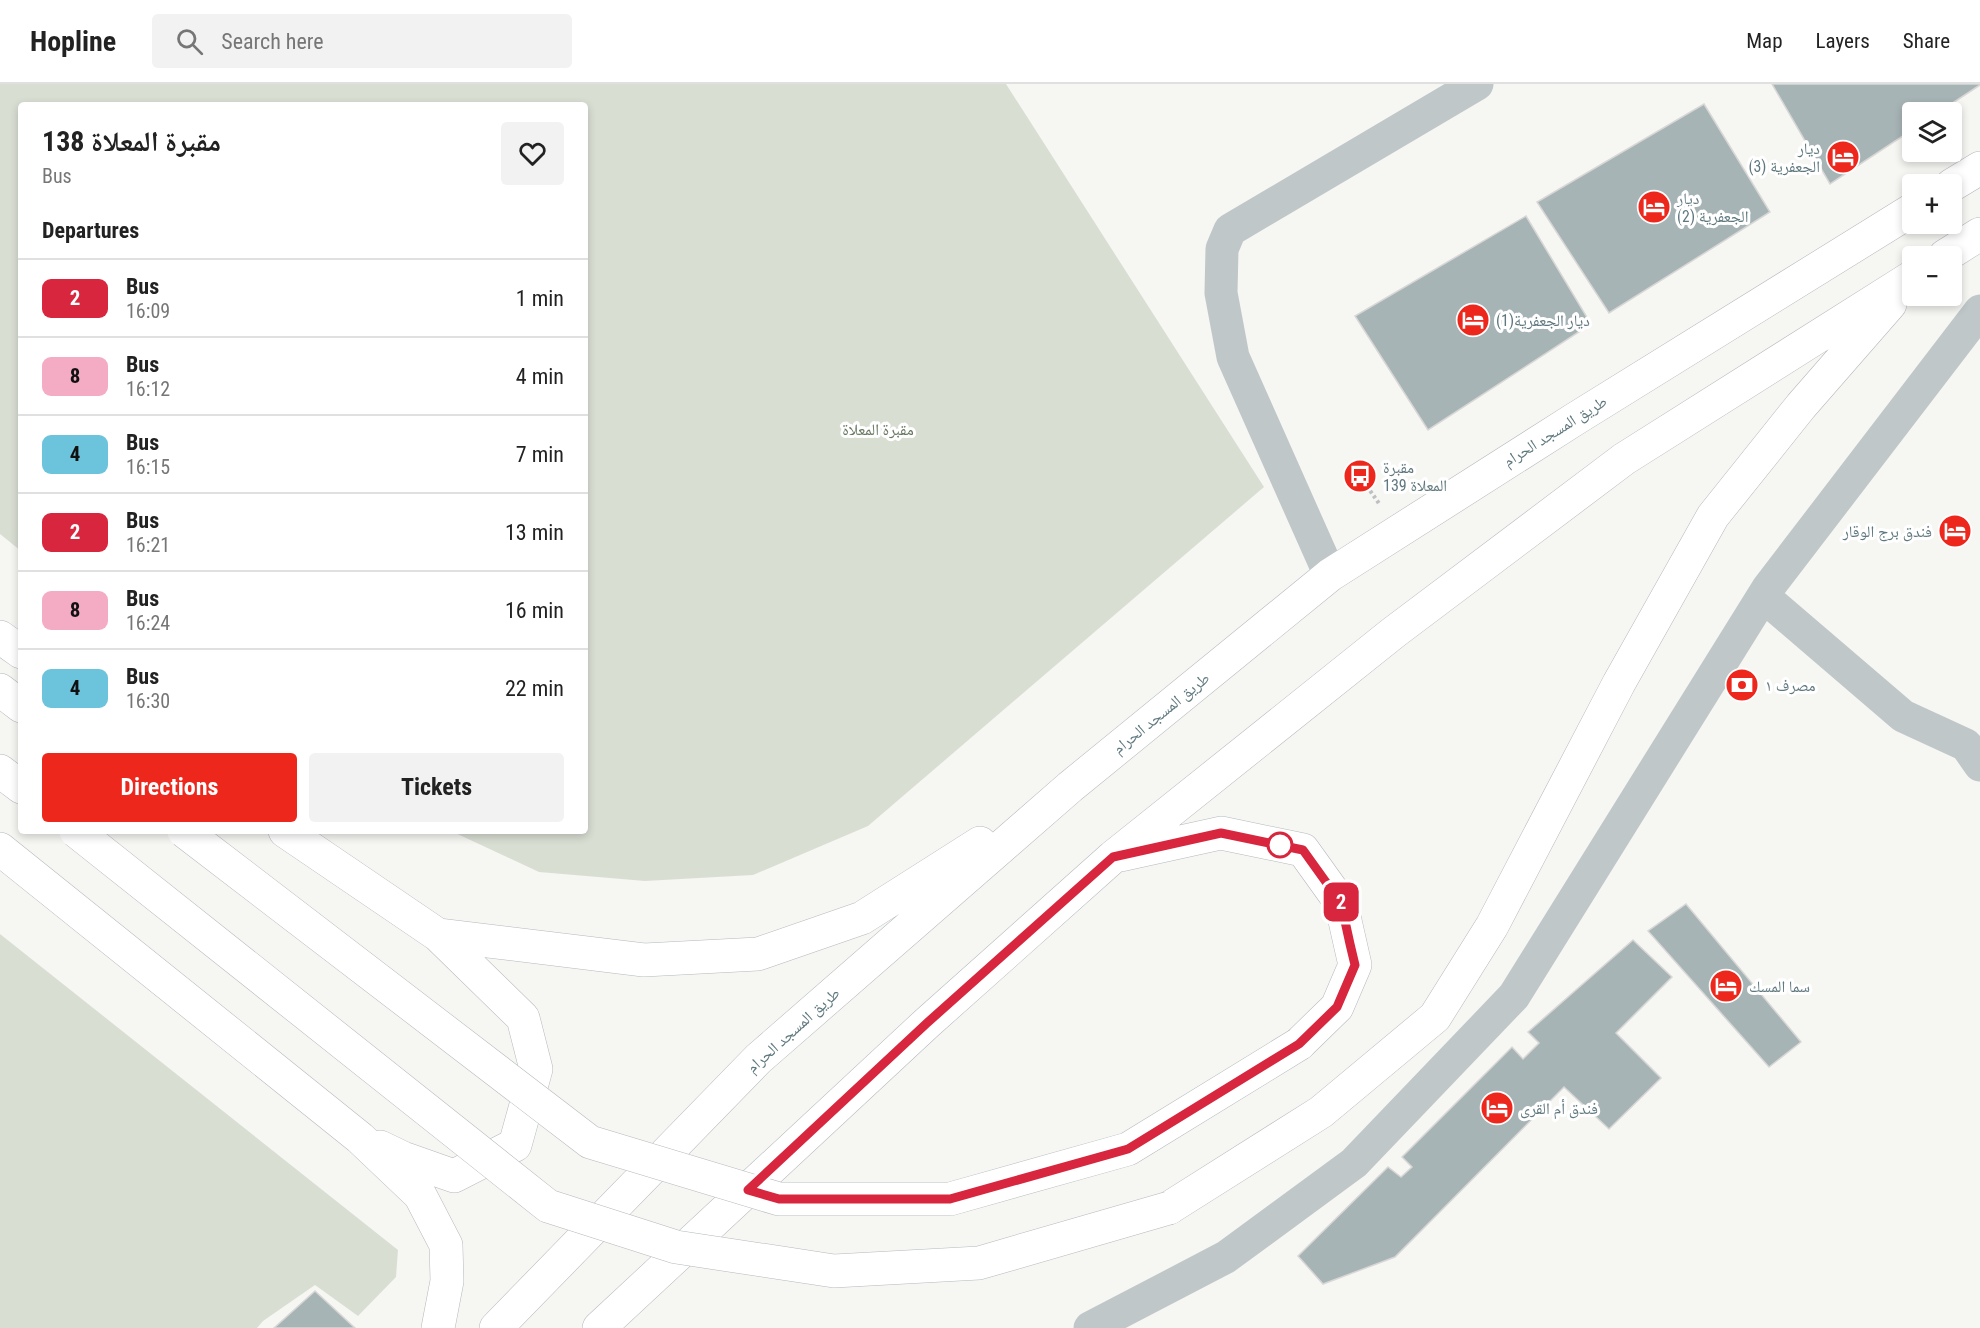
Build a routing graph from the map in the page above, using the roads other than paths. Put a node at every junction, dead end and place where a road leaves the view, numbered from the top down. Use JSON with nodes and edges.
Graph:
{"nodes":[{"id":1,"x":1477,"y":84,"type":"edge"},
{"id":2,"x":1980,"y":168,"type":"edge"},
{"id":3,"x":1962,"y":179,"type":"edge"},
{"id":4,"x":1902,"y":216,"type":"edge"},
{"id":5,"x":1980,"y":234,"type":"edge"},
{"id":6,"x":1961,"y":246,"type":"edge"},
{"id":7,"x":1902,"y":284,"type":"edge"},
{"id":8,"x":1902,"y":290,"type":"edge"},
{"id":9,"x":1980,"y":311,"type":"edge"},
{"id":10,"x":1329,"y":575,"type":"junction"},
{"id":11,"x":1763,"y":596,"type":"junction"},
{"id":12,"x":0,"y":637,"type":"edge"},
{"id":13,"x":18,"y":650,"type":"edge"},
{"id":14,"x":0,"y":690,"type":"edge"},
{"id":15,"x":18,"y":704,"type":"edge"},
{"id":16,"x":1980,"y":765,"type":"edge"},
{"id":17,"x":0,"y":771,"type":"edge"},
{"id":18,"x":18,"y":785,"type":"edge"},
{"id":19,"x":1070,"y":787,"type":"junction"},
{"id":20,"x":80,"y":834,"type":"edge"},
{"id":21,"x":188,"y":834,"type":"edge"},
{"id":22,"x":289,"y":834,"type":"edge"},
{"id":23,"x":0,"y":849,"type":"edge"},
{"id":24,"x":1113,"y":857,"type":"junction"},
{"id":25,"x":438,"y":935,"type":"junction"},
{"id":26,"x":360,"y":1138,"type":"junction"},
{"id":27,"x":438,"y":1328,"type":"edge"},
{"id":28,"x":496,"y":1328,"type":"edge"},
{"id":29,"x":599,"y":1328,"type":"edge"},
{"id":30,"x":1090,"y":1328,"type":"edge"}],
"edges":[{"from":1,"to":10,"type":"street"},
{"from":2,"to":3,"type":"main road"},
{"from":4,"to":10,"type":"main road","name":"طريق المسجد الحرام"},
{"from":5,"to":6,"type":"main road"},
{"from":7,"to":24,"type":"main road"},
{"from":8,"to":20,"type":"main road","bridge":true},
{"from":9,"to":11,"type":"street"},
{"from":10,"to":19,"type":"main road","name":"طريق المسجد الحرام"},
{"from":11,"to":16,"type":"street"},
{"from":11,"to":30,"type":"street"},
{"from":12,"to":13,"type":"main road"},
{"from":14,"to":15,"type":"main road"},
{"from":17,"to":18,"type":"main road"},
{"from":19,"to":25,"type":"main road"},
{"from":19,"to":28,"type":"main road","name":"طريق المسجد الحرام"},
{"from":21,"to":24,"type":"main road","bridge":true},
{"from":22,"to":25,"type":"main road"},
{"from":23,"to":26,"type":"main road"},
{"from":24,"to":29,"type":"main road"},
{"from":25,"to":26,"type":"main road"},
{"from":26,"to":27,"type":"main road"}]}
